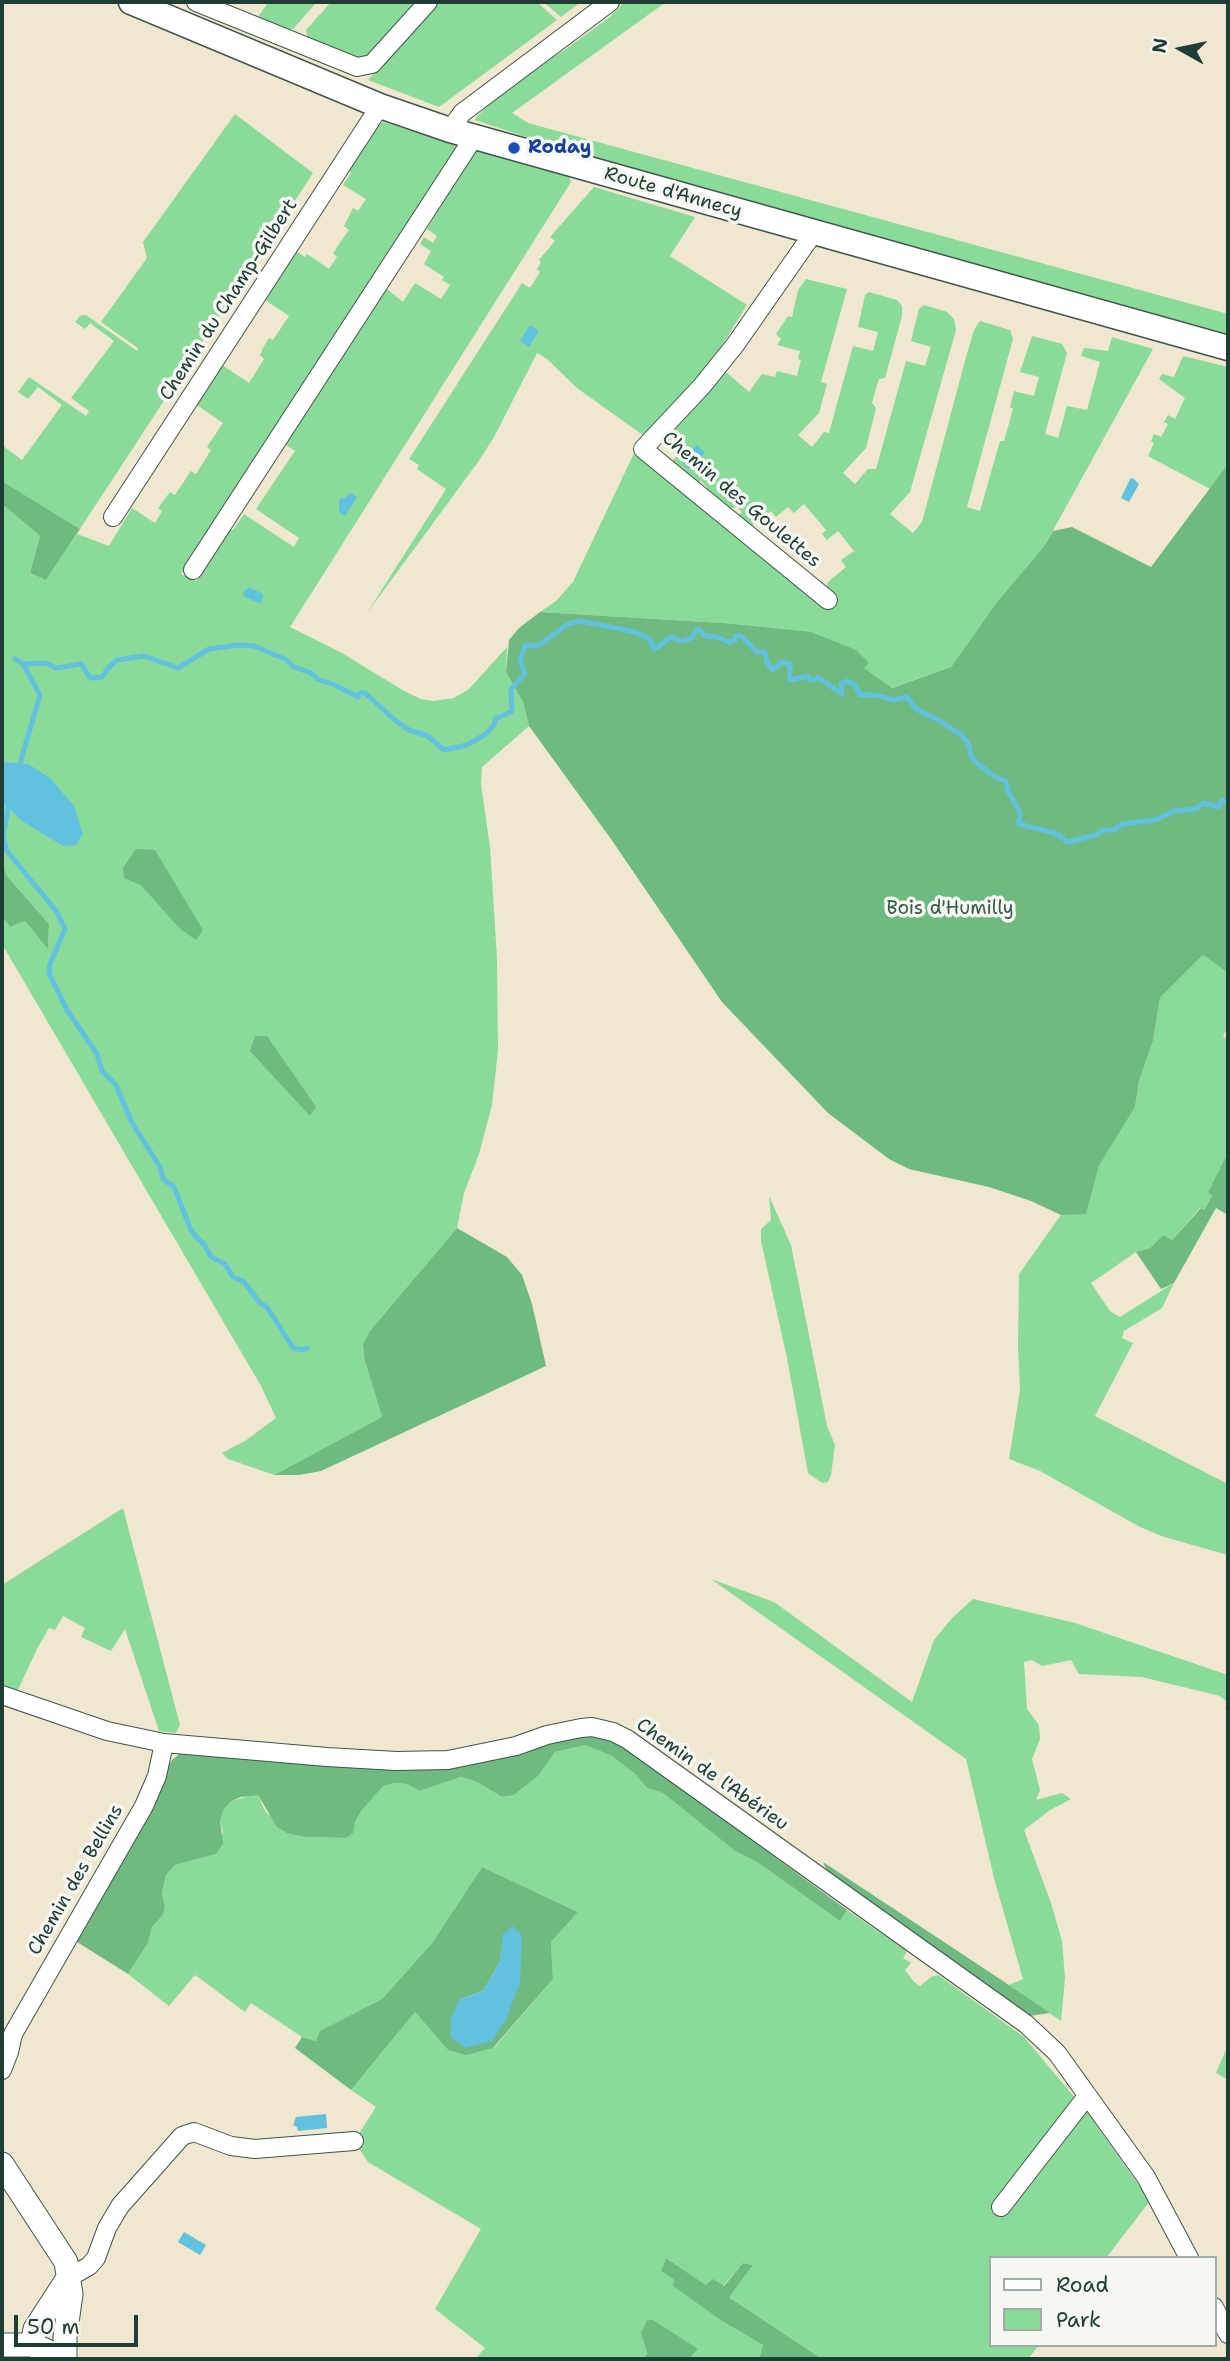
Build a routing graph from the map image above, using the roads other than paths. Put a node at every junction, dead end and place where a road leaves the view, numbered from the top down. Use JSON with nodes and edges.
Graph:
{"nodes":[{"id":1,"x":131,"y":2,"type":"edge"},
{"id":2,"x":196,"y":2,"type":"edge"},
{"id":3,"x":428,"y":2,"type":"edge"},
{"id":4,"x":610,"y":2,"type":"edge"},
{"id":5,"x":380,"y":106,"type":"junction"},
{"id":6,"x":462,"y":133,"type":"junction"},
{"id":7,"x":814,"y":232,"type":"junction"},
{"id":8,"x":1228,"y":348,"type":"edge"},
{"id":9,"x":113,"y":517,"type":"dead end"},
{"id":10,"x":193,"y":570,"type":"dead end"},
{"id":11,"x":828,"y":600,"type":"dead end"},
{"id":12,"x":2,"y":1696,"type":"edge"},
{"id":13,"x":164,"y":1743,"type":"junction"},
{"id":14,"x":7,"y":2030,"type":"edge"},
{"id":15,"x":2,"y":2070,"type":"edge"},
{"id":16,"x":1087,"y":2096,"type":"junction"},
{"id":17,"x":354,"y":2141,"type":"dead end"},
{"id":18,"x":2,"y":2164,"type":"edge"},
{"id":19,"x":1001,"y":2207,"type":"dead end"},
{"id":20,"x":1188,"y":2256,"type":"edge"},
{"id":21,"x":68,"y":2278,"type":"junction"},
{"id":22,"x":1216,"y":2310,"type":"edge"},
{"id":23,"x":1228,"y":2334,"type":"edge"},
{"id":24,"x":2,"y":2345,"type":"edge"},
{"id":25,"x":32,"y":2345,"type":"junction"},
{"id":26,"x":62,"y":2359,"type":"edge"}],
"edges":[{"from":1,"to":5,"type":"main road","name":"Route d'Annecy"},
{"from":2,"to":3,"type":"street"},
{"from":4,"to":6,"type":"street"},
{"from":5,"to":6,"type":"main road","name":"Route d'Annecy"},
{"from":5,"to":9,"type":"street","name":"Chemin du Champ-Gilbert"},
{"from":6,"to":7,"type":"main road","name":"Route d'Annecy"},
{"from":6,"to":10,"type":"street"},
{"from":7,"to":8,"type":"main road","name":"Route d'Annecy"},
{"from":7,"to":11,"type":"street","name":"Chemin des Goulettes"},
{"from":12,"to":13,"type":"street","name":"Chemin de l'Abérieu"},
{"from":13,"to":14,"type":"street","name":"Chemin des Bellins"},
{"from":13,"to":16,"type":"street","name":"Chemin de l'Abérieu"},
{"from":14,"to":15,"type":"street","name":"Chemin des Bellins"},
{"from":16,"to":19,"type":"street"},
{"from":16,"to":20,"type":"street","name":"Chemin de l'Abérieu"},
{"from":17,"to":21,"type":"street"},
{"from":18,"to":21,"type":"street"},
{"from":21,"to":25,"type":"street"},
{"from":21,"to":26,"type":"street"},
{"from":22,"to":23,"type":"street"},
{"from":24,"to":25,"type":"street"},
{"from":25,"to":26,"type":"street"}]}
